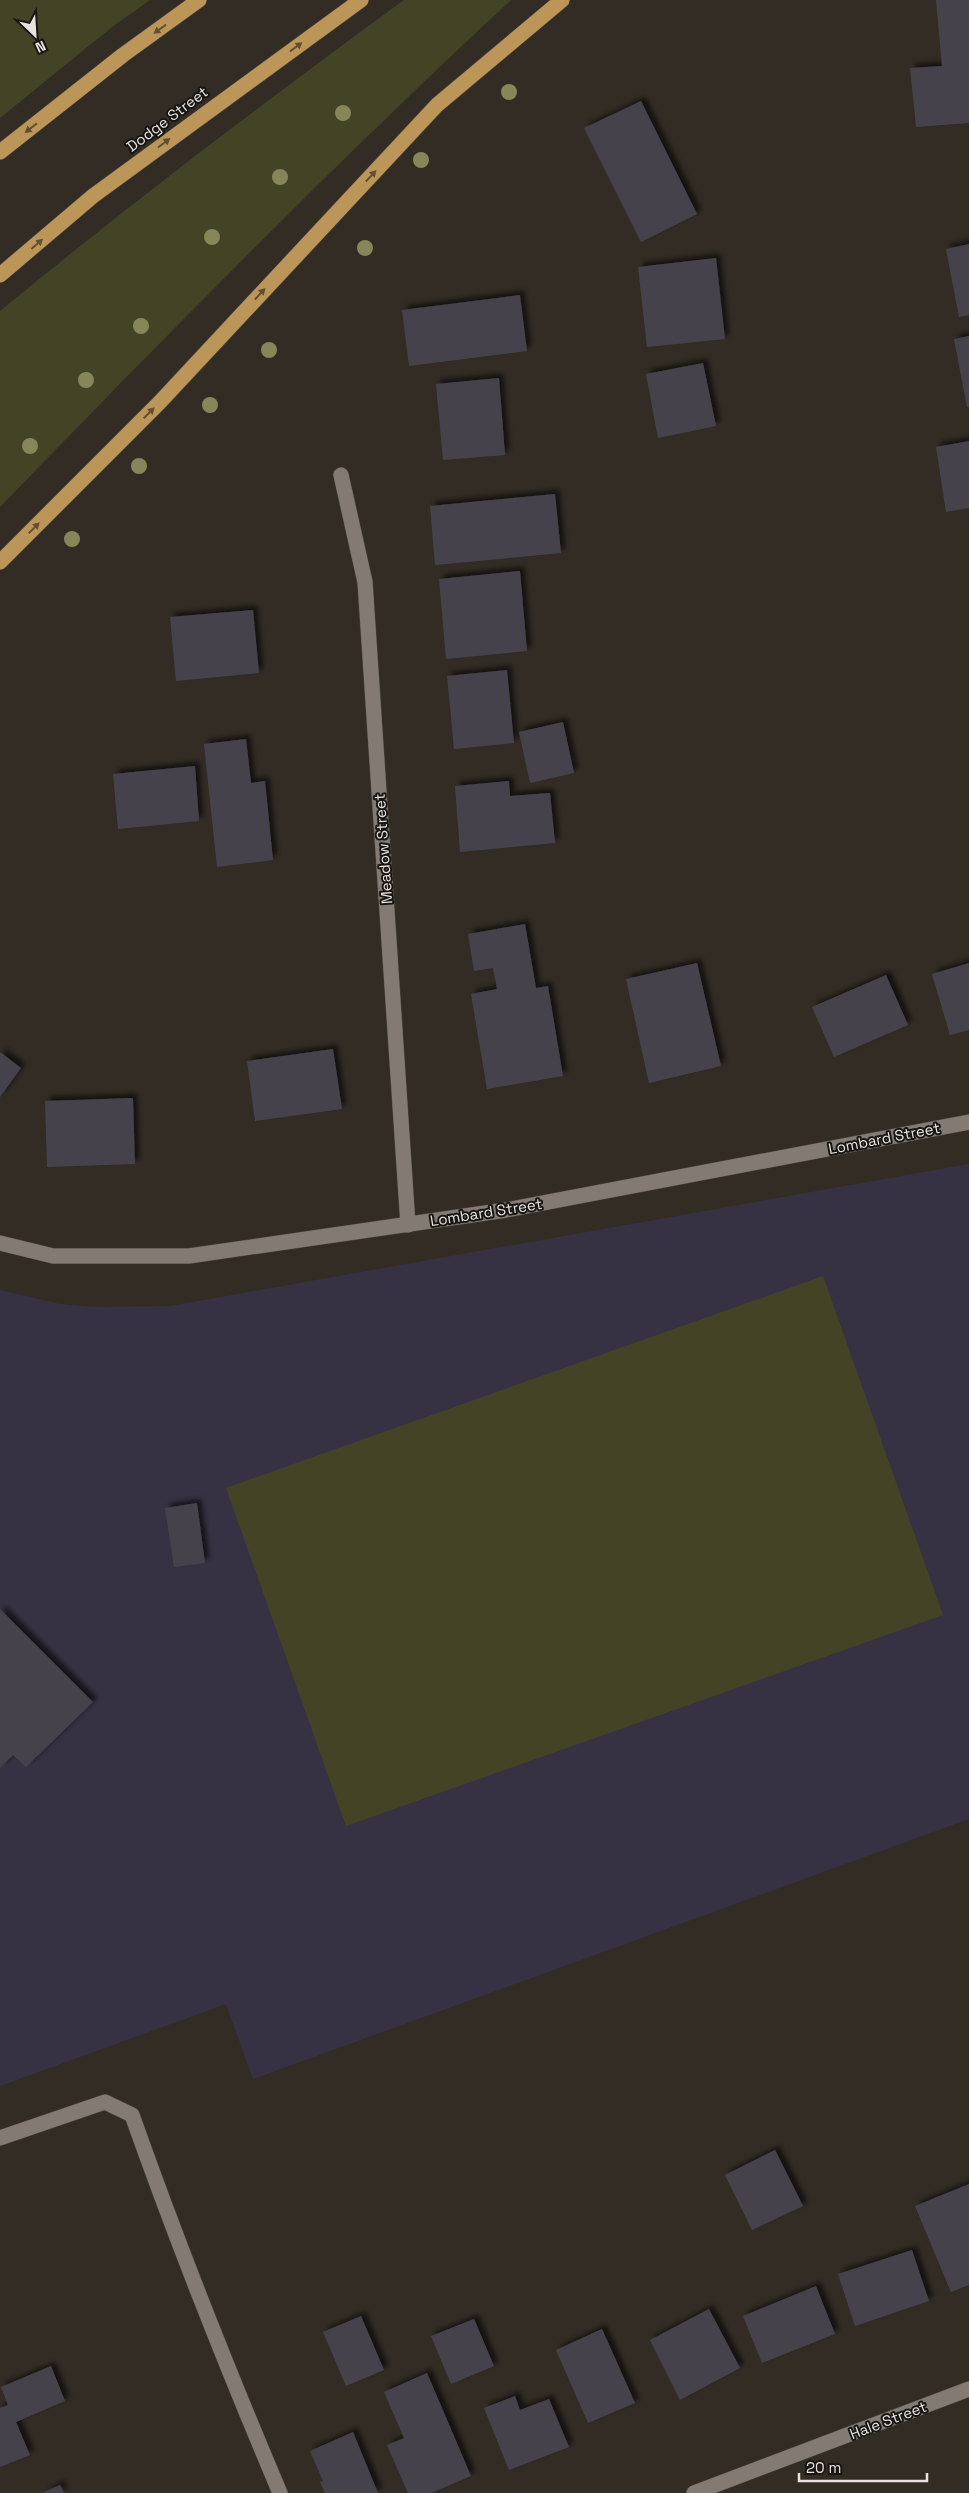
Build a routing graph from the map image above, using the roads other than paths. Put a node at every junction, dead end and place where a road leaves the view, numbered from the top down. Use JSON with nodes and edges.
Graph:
{"nodes":[{"id":1,"x":199,"y":0,"type":"edge"},
{"id":2,"x":361,"y":0,"type":"edge"},
{"id":3,"x":562,"y":0,"type":"edge"},
{"id":4,"x":0,"y":152,"type":"edge"},
{"id":5,"x":0,"y":275,"type":"edge"},
{"id":6,"x":341,"y":475,"type":"dead end"},
{"id":7,"x":0,"y":562,"type":"edge"},
{"id":8,"x":969,"y":1122,"type":"edge"},
{"id":9,"x":408,"y":1225,"type":"junction"},
{"id":10,"x":0,"y":1243,"type":"edge"},
{"id":11,"x":0,"y":2138,"type":"edge"},
{"id":12,"x":969,"y":2389,"type":"edge"},
{"id":13,"x":280,"y":2493,"type":"edge"},
{"id":14,"x":694,"y":2493,"type":"edge"}],
"edges":[{"from":1,"to":4,"type":"highway","one_way":true},
{"from":5,"to":2,"type":"highway","name":"Dodge Street","one_way":true},
{"from":7,"to":3,"type":"highway","one_way":true},
{"from":6,"to":9,"type":"street","name":"Meadow Street"},
{"from":8,"to":9,"type":"street","name":"Lombard Street"},
{"from":9,"to":10,"type":"street","name":"Lombard Street"},
{"from":11,"to":13,"type":"street"},
{"from":12,"to":14,"type":"street","name":"Hale Street"}]}
